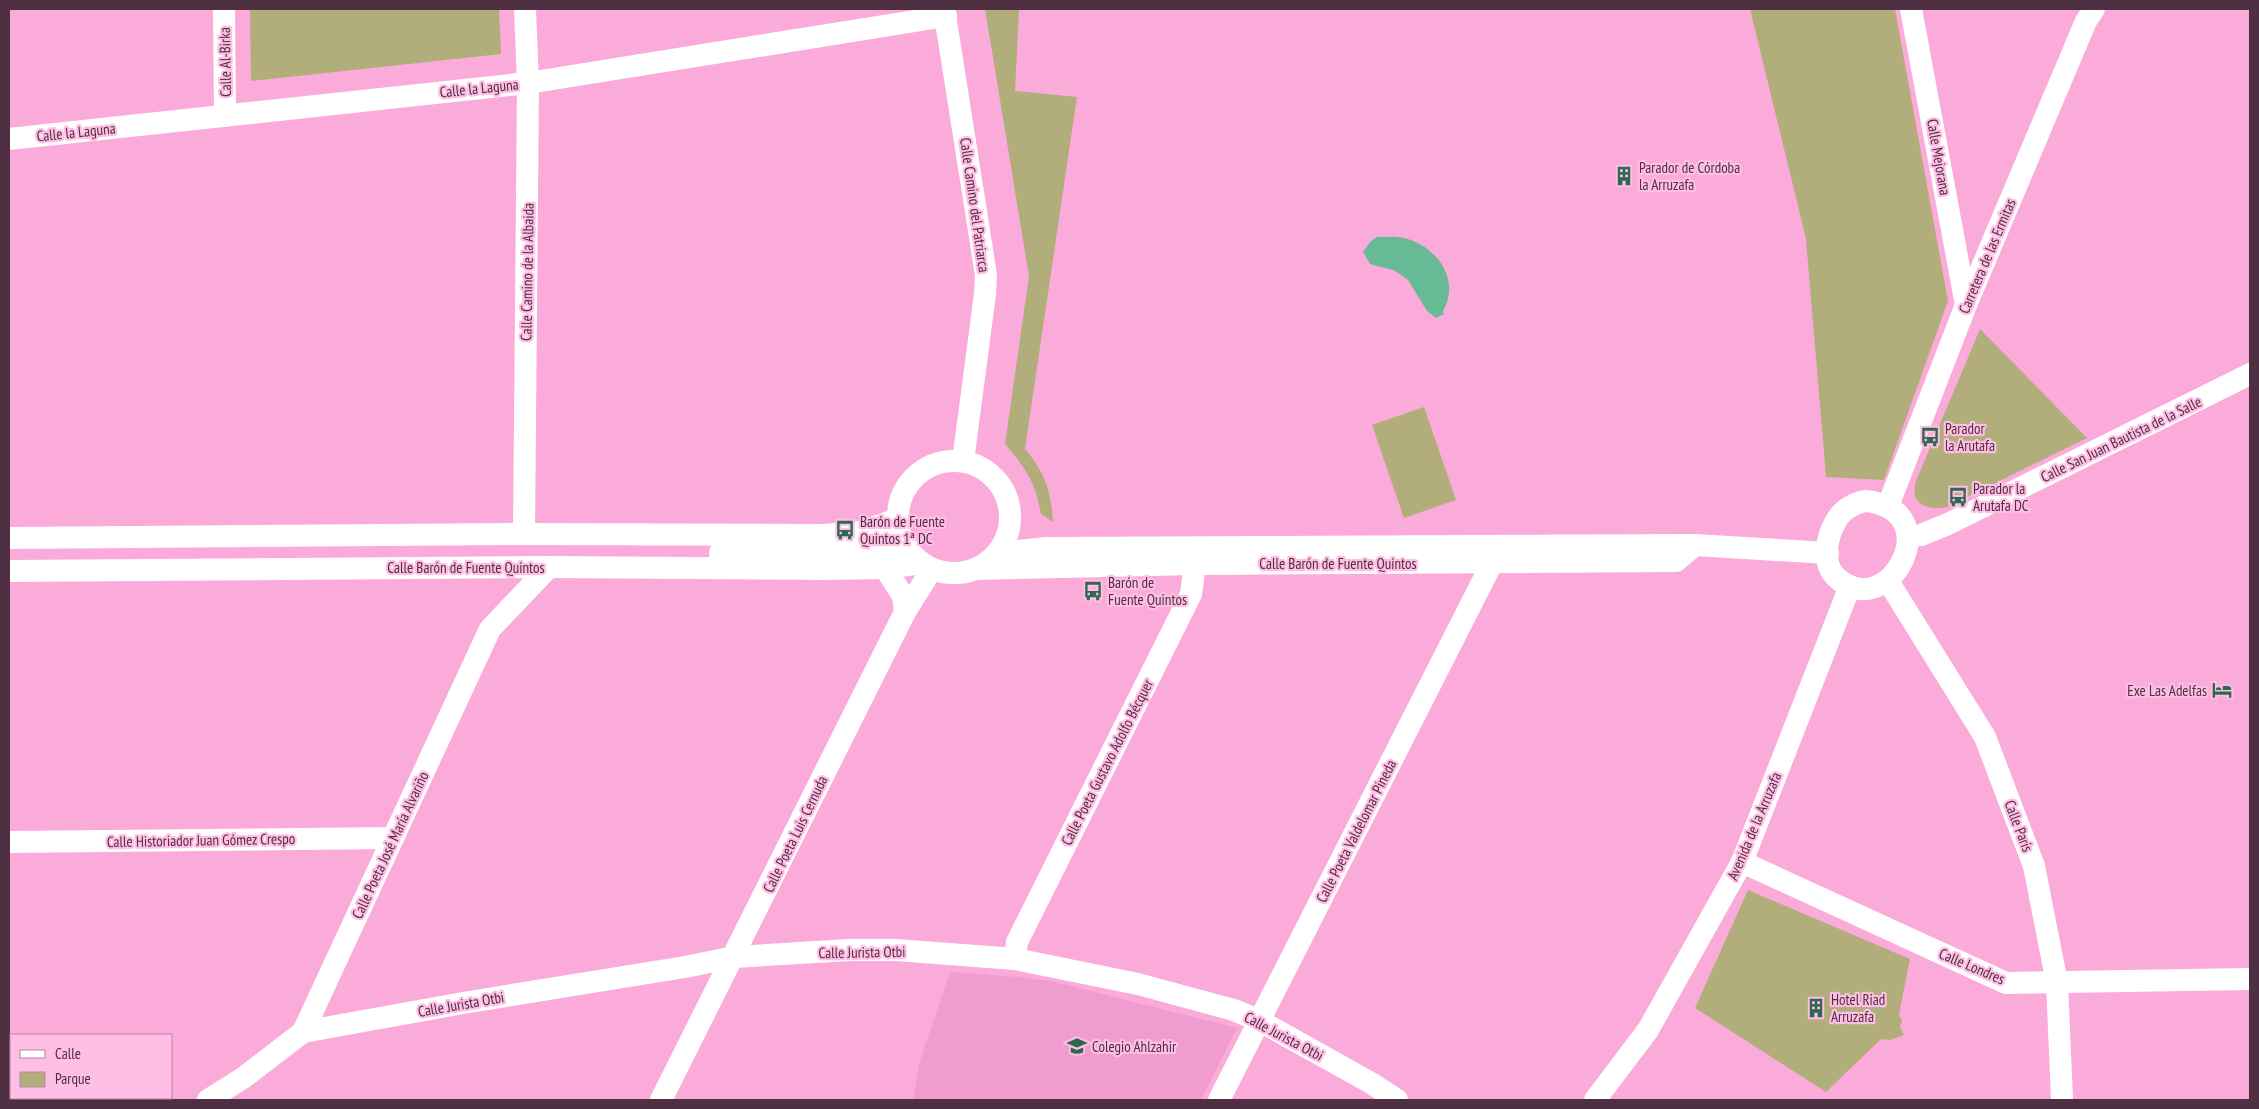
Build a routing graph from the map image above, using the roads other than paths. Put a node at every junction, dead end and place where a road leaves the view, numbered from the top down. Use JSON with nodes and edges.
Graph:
{"nodes":[{"id":1,"x":224,"y":9,"type":"edge"},
{"id":2,"x":525,"y":9,"type":"edge"},
{"id":3,"x":1911,"y":9,"type":"edge"},
{"id":4,"x":2094,"y":9,"type":"edge"},
{"id":5,"x":945,"y":12,"type":"edge"},
{"id":6,"x":528,"y":83,"type":"junction"},
{"id":7,"x":225,"y":116,"type":"junction"},
{"id":8,"x":9,"y":139,"type":"edge"},
{"id":9,"x":1966,"y":305,"type":"junction"},
{"id":10,"x":2250,"y":374,"type":"edge"},
{"id":11,"x":963,"y":461,"type":"junction"},
{"id":12,"x":1888,"y":506,"type":"junction"},
{"id":13,"x":898,"y":519,"type":"junction"},
{"id":14,"x":1010,"y":521,"type":"junction"},
{"id":15,"x":524,"y":534,"type":"junction"},
{"id":16,"x":1908,"y":536,"type":"junction"},
{"id":17,"x":9,"y":538,"type":"edge"},
{"id":18,"x":1695,"y":545,"type":"junction"},
{"id":19,"x":906,"y":546,"type":"junction"},
{"id":20,"x":1047,"y":548,"type":"junction"},
{"id":21,"x":998,"y":552,"type":"junction"},
{"id":22,"x":1828,"y":553,"type":"junction"},
{"id":23,"x":9,"y":556,"type":"edge"},
{"id":24,"x":1492,"y":562,"type":"junction"},
{"id":25,"x":1195,"y":564,"type":"junction"},
{"id":26,"x":549,"y":566,"type":"junction"},
{"id":27,"x":927,"y":566,"type":"junction"},
{"id":28,"x":885,"y":568,"type":"junction"},
{"id":29,"x":976,"y":569,"type":"junction"},
{"id":30,"x":9,"y":571,"type":"edge"},
{"id":31,"x":1888,"y":582,"type":"junction"},
{"id":32,"x":1850,"y":586,"type":"junction"},
{"id":33,"x":905,"y":612,"type":"junction"},
{"id":34,"x":393,"y":838,"type":"junction"},
{"id":35,"x":9,"y":842,"type":"edge"},
{"id":36,"x":1742,"y":862,"type":"junction"},
{"id":37,"x":734,"y":957,"type":"junction"},
{"id":38,"x":1015,"y":959,"type":"junction"},
{"id":39,"x":2250,"y":979,"type":"edge"},
{"id":40,"x":2057,"y":983,"type":"junction"},
{"id":41,"x":1260,"y":1021,"type":"junction"},
{"id":42,"x":303,"y":1032,"type":"junction"},
{"id":43,"x":208,"y":1100,"type":"edge"},
{"id":44,"x":661,"y":1100,"type":"edge"},
{"id":45,"x":1219,"y":1100,"type":"edge"},
{"id":46,"x":1397,"y":1100,"type":"edge"},
{"id":47,"x":1595,"y":1100,"type":"edge"},
{"id":48,"x":2062,"y":1100,"type":"edge"}],
"edges":[{"from":1,"to":7,"type":"street","name":"Calle Al-Birka"},
{"from":2,"to":6,"type":"street","name":"Calle Camino de la Albaida"},
{"from":3,"to":9,"type":"street","name":"Calle Mejorana"},
{"from":4,"to":9,"type":"street","name":"Carretera de las Ermitas"},
{"from":5,"to":6,"type":"street","name":"Calle la Laguna"},
{"from":5,"to":11,"type":"street","name":"Calle Camino del Patriarca"},
{"from":6,"to":7,"type":"street","name":"Calle la Laguna"},
{"from":6,"to":15,"type":"street","name":"Calle Camino de la Albaida"},
{"from":7,"to":8,"type":"street","name":"Calle la Laguna"},
{"from":9,"to":12,"type":"street","name":"Carretera de las Ermitas"},
{"from":10,"to":16,"type":"street","name":"Calle San Juan Bautista de la Salle"},
{"from":11,"to":13,"type":"street"},
{"from":11,"to":14,"type":"street"},
{"from":12,"to":16,"type":"street"},
{"from":12,"to":22,"type":"street"},
{"from":13,"to":15,"type":"street"},
{"from":13,"to":19,"type":"street"},
{"from":14,"to":20,"type":"street"},
{"from":14,"to":21,"type":"street"},
{"from":15,"to":17,"type":"street"},
{"from":16,"to":31,"type":"street"},
{"from":18,"to":20,"type":"street","name":"Calle Barón de Fuente Quintos"},
{"from":18,"to":22,"type":"street","name":"Calle Barón de Fuente Quintos"},
{"from":18,"to":24,"type":"street","name":"Calle Barón de Fuente Quintos"},
{"from":19,"to":23,"type":"street","name":"Calle Barón de Fuente Quintos"},
{"from":19,"to":27,"type":"street"},
{"from":20,"to":21,"type":"street","name":"Calle Barón de Fuente Quintos"},
{"from":21,"to":29,"type":"street"},
{"from":22,"to":32,"type":"street"},
{"from":24,"to":25,"type":"street","name":"Calle Barón de Fuente Quintos"},
{"from":24,"to":41,"type":"street","name":"Calle Poeta Valdelomar Pineda"},
{"from":25,"to":29,"type":"street","name":"Calle Barón de Fuente Quintos"},
{"from":25,"to":38,"type":"street","name":"Calle Poeta Gustavo Adolfo Bécquer"},
{"from":26,"to":28,"type":"street","name":"Calle Barón de Fuente Quintos"},
{"from":26,"to":30,"type":"street","name":"Calle Barón de Fuente Quintos"},
{"from":26,"to":34,"type":"street","name":"Calle Poeta José María Alvariño"},
{"from":27,"to":28,"type":"street","name":"Calle Barón de Fuente Quintos"},
{"from":27,"to":29,"type":"street"},
{"from":27,"to":33,"type":"street","name":"Calle Poeta Luis Cernuda"},
{"from":28,"to":33,"type":"street"},
{"from":31,"to":32,"type":"street"},
{"from":31,"to":40,"type":"street","name":"Calle París"},
{"from":32,"to":36,"type":"street","name":"Avenida de la Arruzafa"},
{"from":33,"to":37,"type":"street","name":"Calle Poeta Luis Cernuda"},
{"from":34,"to":35,"type":"street","name":"Calle Historiador Juan Gómez Crespo"},
{"from":34,"to":42,"type":"street","name":"Calle Poeta José María Alvariño"},
{"from":36,"to":40,"type":"street","name":"Calle Londres"},
{"from":36,"to":47,"type":"street","name":"Avenida de la Arruzafa"},
{"from":37,"to":38,"type":"street","name":"Calle Jurista Otbi"},
{"from":37,"to":42,"type":"street","name":"Calle Jurista Otbi"},
{"from":37,"to":44,"type":"street","name":"Calle Poeta Luis Cernuda"},
{"from":38,"to":41,"type":"street","name":"Calle Jurista Otbi"},
{"from":39,"to":40,"type":"street","name":"Calle Londres"},
{"from":40,"to":48,"type":"street","name":"Calle París"},
{"from":41,"to":45,"type":"street","name":"Calle Poeta Valdelomar Pineda"},
{"from":41,"to":46,"type":"street","name":"Calle Jurista Otbi"},
{"from":42,"to":43,"type":"street","name":"Calle Poeta José María Alvariño"}]}
